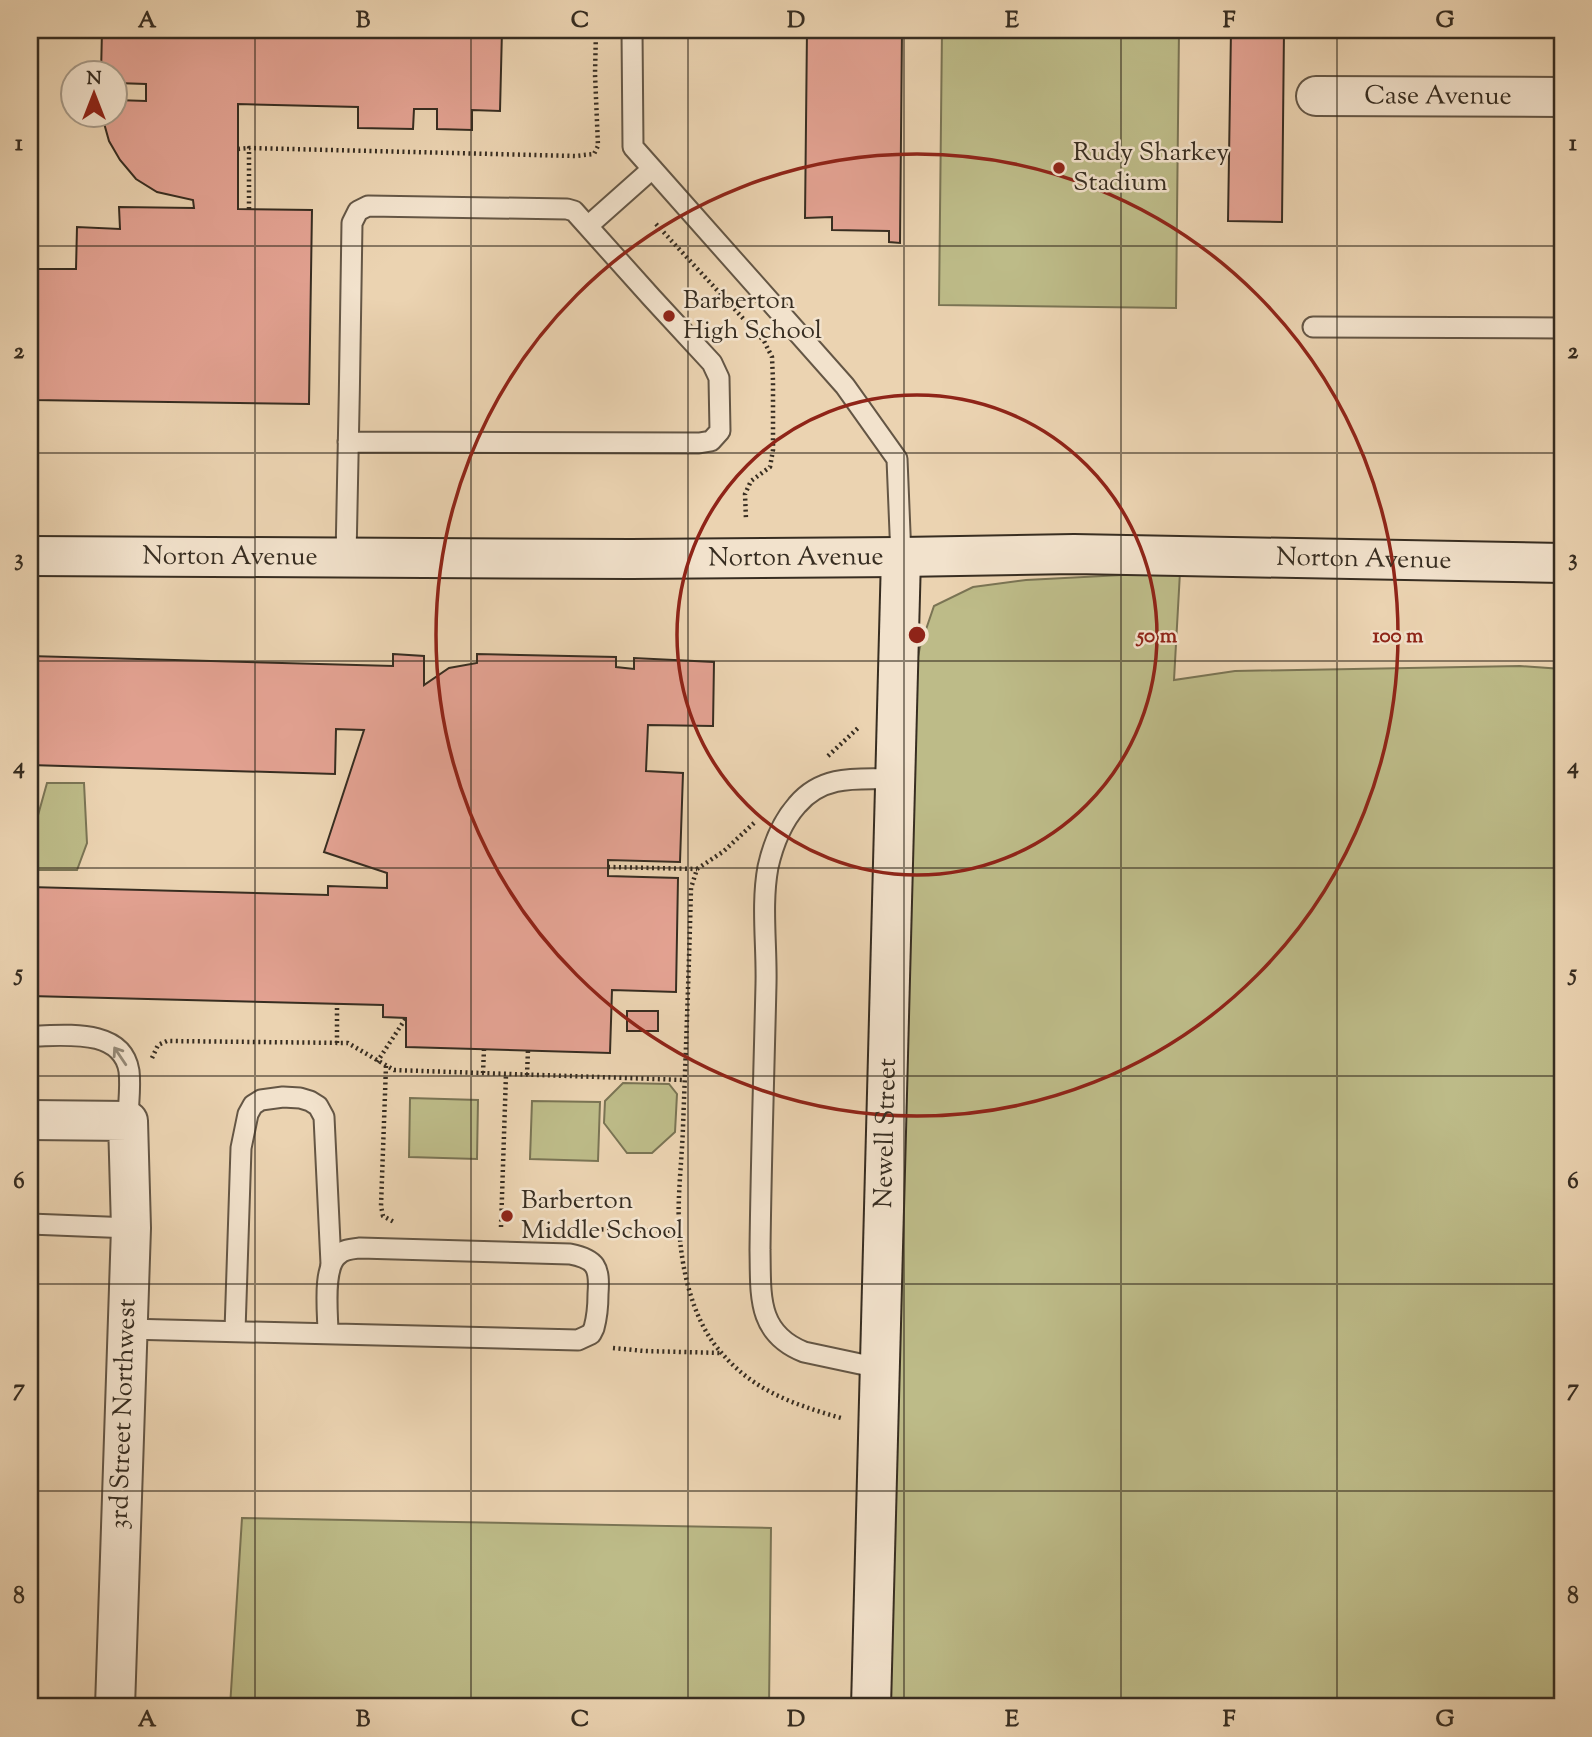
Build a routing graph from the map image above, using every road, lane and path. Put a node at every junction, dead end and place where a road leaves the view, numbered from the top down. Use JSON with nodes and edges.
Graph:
{"nodes":[{"id":1,"x":596,"y":30,"type":"edge"},
{"id":2,"x":632,"y":30,"type":"edge"},
{"id":3,"x":1316,"y":96,"type":"dead end"},
{"id":4,"x":1562,"y":97,"type":"edge"},
{"id":5,"x":249,"y":148,"type":"junction"},
{"id":6,"x":238,"y":149,"type":"dead end"},
{"id":7,"x":652,"y":169,"type":"junction"},
{"id":8,"x":249,"y":209,"type":"dead end"},
{"id":9,"x":589,"y":225,"type":"junction"},
{"id":10,"x":1313,"y":327,"type":"dead end"},
{"id":11,"x":1562,"y":328,"type":"edge"},
{"id":12,"x":348,"y":442,"type":"junction"},
{"id":13,"x":30,"y":556,"type":"edge"},
{"id":14,"x":346,"y":558,"type":"junction"},
{"id":15,"x":901,"y":558,"type":"junction"},
{"id":16,"x":1562,"y":563,"type":"edge"},
{"id":17,"x":895,"y":779,"type":"junction"},
{"id":18,"x":724,"y":851,"type":"dead end"},
{"id":19,"x":608,"y":867,"type":"dead end"},
{"id":20,"x":696,"y":869,"type":"junction"},
{"id":21,"x":337,"y":1004,"type":"dead end"},
{"id":22,"x":406,"y":1018,"type":"dead end"},
{"id":23,"x":30,"y":1035,"type":"edge"},
{"id":24,"x":337,"y":1043,"type":"junction"},
{"id":25,"x":484,"y":1049,"type":"dead end"},
{"id":26,"x":528,"y":1050,"type":"dead end"},
{"id":27,"x":377,"y":1062,"type":"junction"},
{"id":28,"x":386,"y":1066,"type":"junction"},
{"id":29,"x":152,"y":1067,"type":"dead end"},
{"id":30,"x":483,"y":1073,"type":"junction"},
{"id":31,"x":506,"y":1074,"type":"junction"},
{"id":32,"x":527,"y":1075,"type":"junction"},
{"id":33,"x":685,"y":1080,"type":"junction"},
{"id":34,"x":30,"y":1120,"type":"edge"},
{"id":35,"x":128,"y":1121,"type":"junction"},
{"id":36,"x":405,"y":1223,"type":"dead end"},
{"id":37,"x":30,"y":1224,"type":"edge"},
{"id":38,"x":501,"y":1227,"type":"junction"},
{"id":39,"x":514,"y":1227,"type":"dead end"},
{"id":40,"x":131,"y":1228,"type":"junction"},
{"id":41,"x":583,"y":1229,"type":"dead end"},
{"id":42,"x":680,"y":1231,"type":"junction"},
{"id":43,"x":500,"y":1251,"type":"junction"},
{"id":44,"x":331,"y":1264,"type":"junction"},
{"id":45,"x":128,"y":1329,"type":"junction"},
{"id":46,"x":235,"y":1331,"type":"junction"},
{"id":47,"x":328,"y":1333,"type":"junction"},
{"id":48,"x":591,"y":1335,"type":"junction"},
{"id":49,"x":722,"y":1353,"type":"junction"},
{"id":50,"x":879,"y":1368,"type":"junction"},
{"id":51,"x":841,"y":1418,"type":"dead end"},
{"id":52,"x":115,"y":1707,"type":"edge"},
{"id":53,"x":871,"y":1707,"type":"edge"}],
"edges":[{"from":1,"to":5,"type":"path"},
{"from":2,"to":7,"type":"lane"},
{"from":3,"to":4,"type":"street","name":"Case Avenue"},
{"from":5,"to":6,"type":"path"},
{"from":5,"to":8,"type":"path"},
{"from":7,"to":9,"type":"lane"},
{"from":7,"to":15,"type":"lane"},
{"from":9,"to":12,"type":"lane"},
{"from":9,"to":12,"type":"lane"},
{"from":10,"to":11,"type":"lane"},
{"from":12,"to":14,"type":"lane"},
{"from":13,"to":14,"type":"street","name":"Norton Avenue"},
{"from":14,"to":15,"type":"street","name":"Norton Avenue"},
{"from":15,"to":16,"type":"street","name":"Norton Avenue"},
{"from":15,"to":17,"type":"street","name":"Newell Street"},
{"from":17,"to":50,"type":"street","name":"Newell Street"},
{"from":17,"to":50,"type":"lane"},
{"from":18,"to":20,"type":"path"},
{"from":19,"to":20,"type":"path"},
{"from":20,"to":33,"type":"path"},
{"from":21,"to":24,"type":"path"},
{"from":22,"to":27,"type":"path"},
{"from":35,"to":23,"type":"lane","one_way":true},
{"from":24,"to":27,"type":"path"},
{"from":24,"to":29,"type":"path"},
{"from":25,"to":30,"type":"path"},
{"from":26,"to":32,"type":"path"},
{"from":27,"to":28,"type":"path"},
{"from":28,"to":30,"type":"path"},
{"from":28,"to":36,"type":"path"},
{"from":30,"to":31,"type":"path"},
{"from":31,"to":32,"type":"path"},
{"from":31,"to":38,"type":"path"},
{"from":32,"to":33,"type":"path"},
{"from":33,"to":42,"type":"path"},
{"from":34,"to":35,"type":"street"},
{"from":35,"to":40,"type":"street","name":"3rd Street Northwest"},
{"from":37,"to":40,"type":"lane"},
{"from":38,"to":39,"type":"path"},
{"from":38,"to":43,"type":"path"},
{"from":40,"to":45,"type":"street","name":"3rd Street Northwest"},
{"from":41,"to":42,"type":"path"},
{"from":42,"to":49,"type":"path"},
{"from":43,"to":44,"type":"lane"},
{"from":43,"to":48,"type":"lane"},
{"from":44,"to":46,"type":"lane"},
{"from":44,"to":47,"type":"lane"},
{"from":45,"to":46,"type":"lane"},
{"from":45,"to":52,"type":"street","name":"3rd Street Northwest"},
{"from":46,"to":47,"type":"lane"},
{"from":47,"to":48,"type":"lane"},
{"from":48,"to":49,"type":"path"},
{"from":49,"to":51,"type":"path"},
{"from":50,"to":53,"type":"street","name":"Newell Street"}]}
